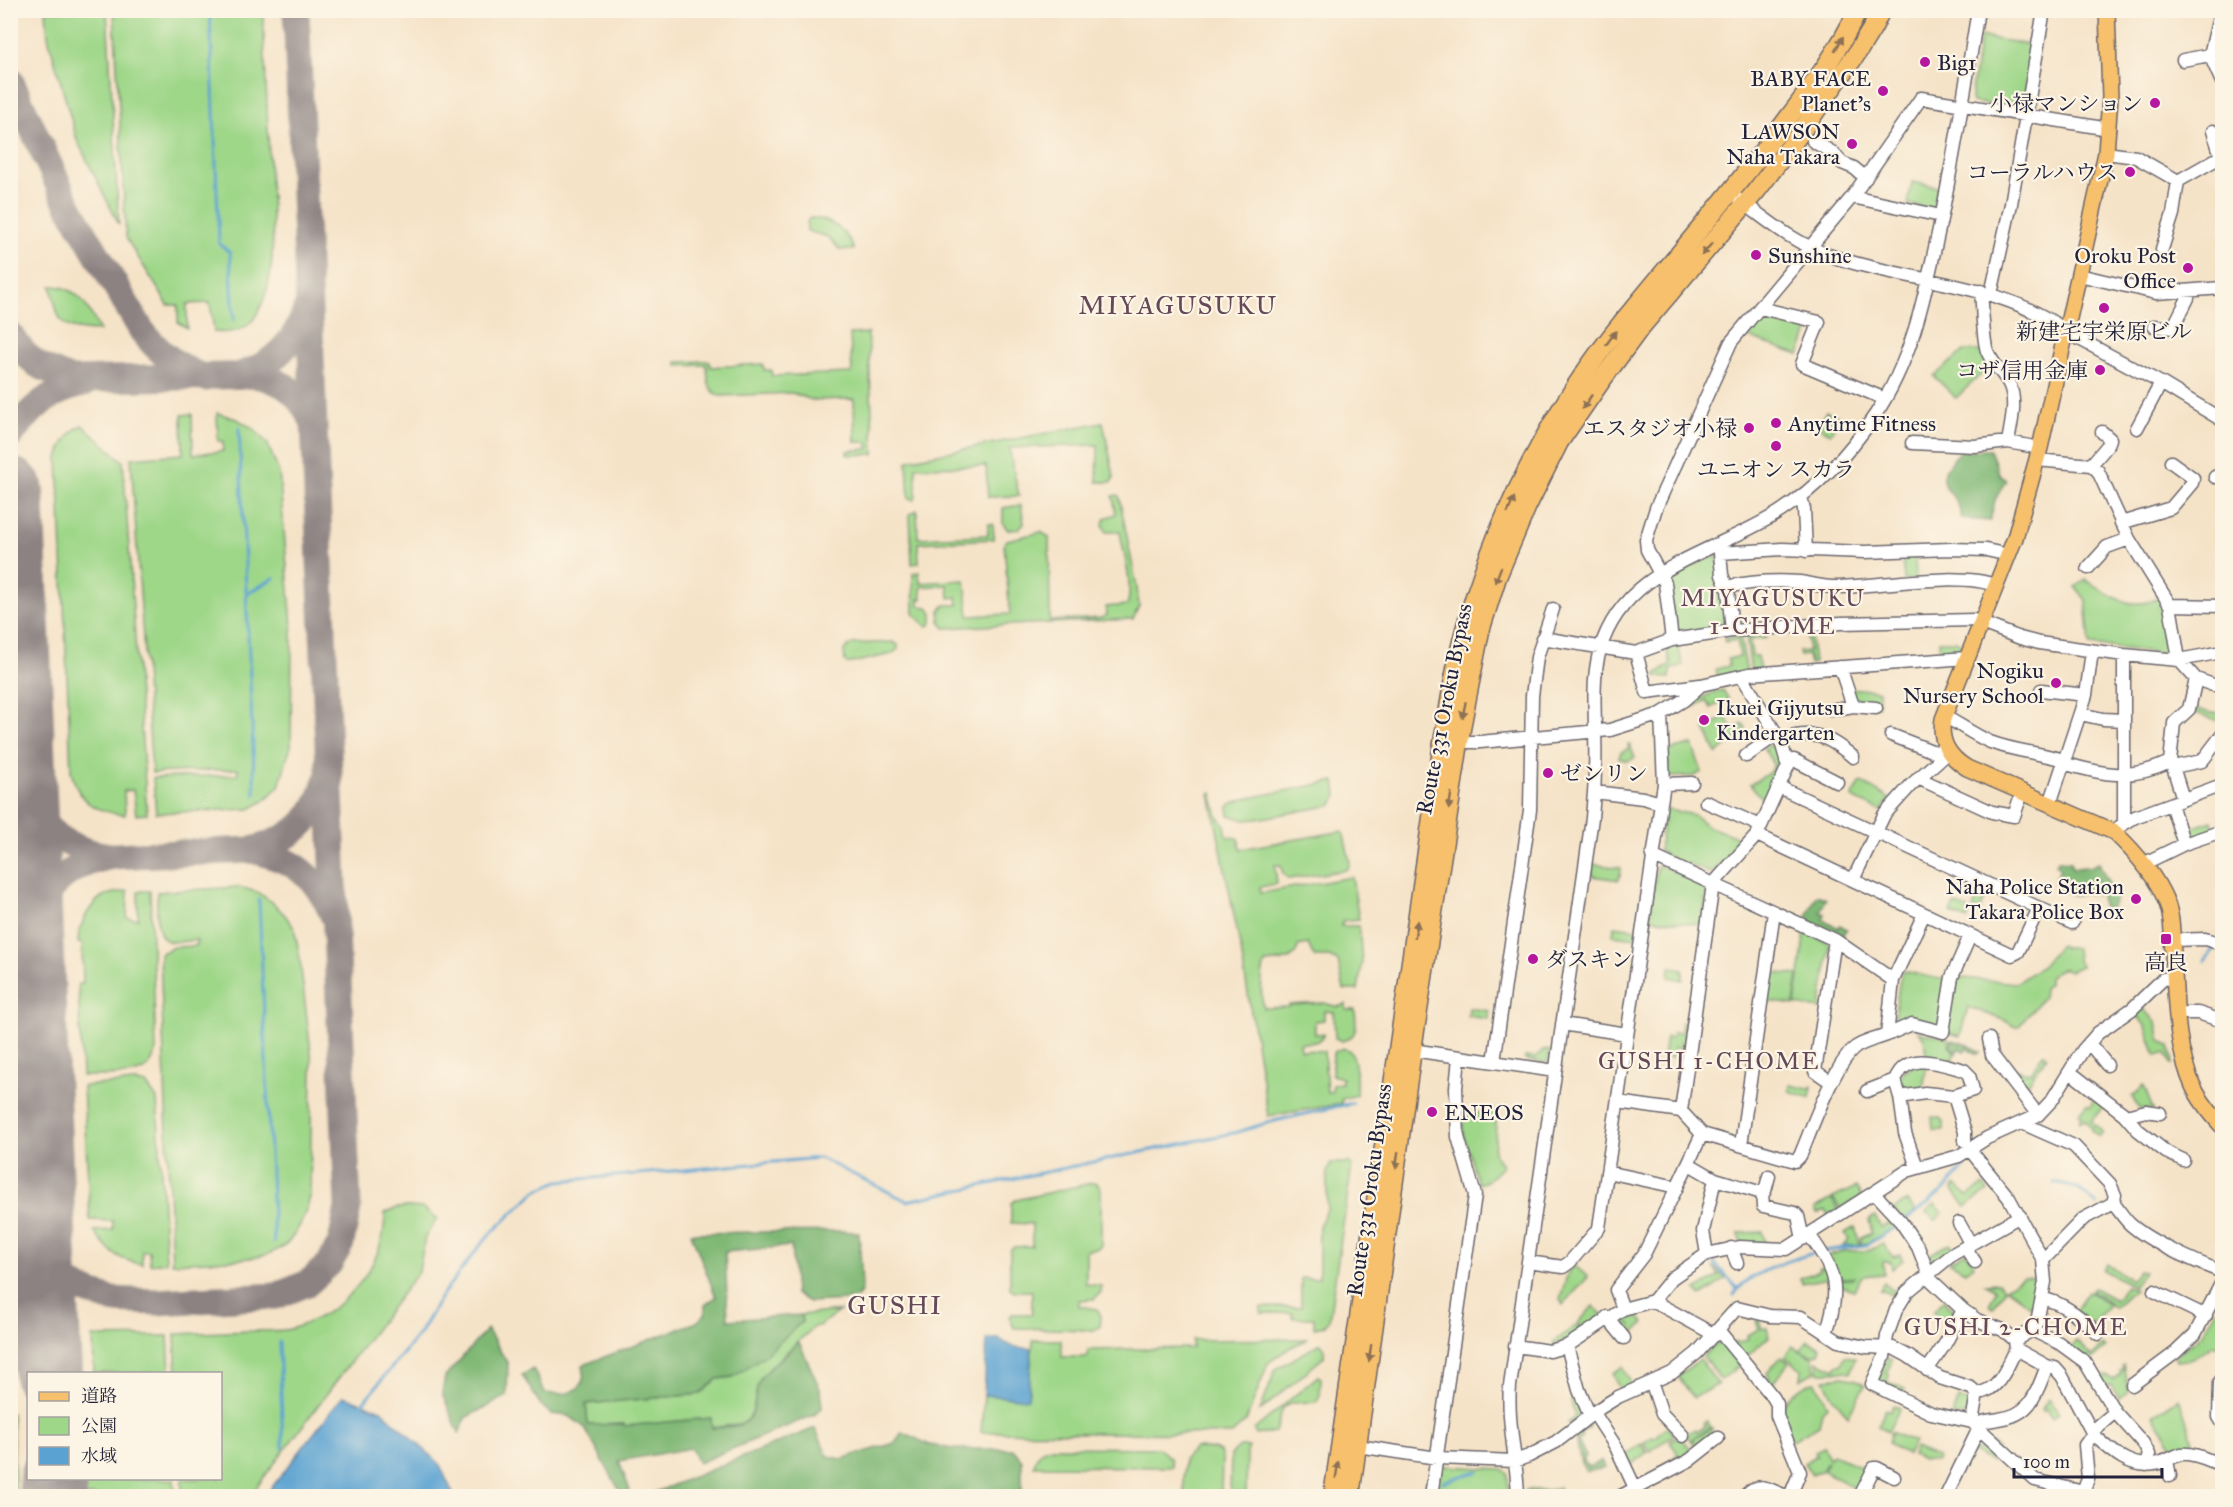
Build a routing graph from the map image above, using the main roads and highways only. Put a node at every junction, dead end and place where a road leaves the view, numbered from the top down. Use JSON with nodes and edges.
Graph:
{"nodes":[{"id":1,"x":1858,"y":10,"type":"edge"},
{"id":2,"x":1881,"y":10,"type":"edge"},
{"id":3,"x":2107,"y":10,"type":"edge"},
{"id":4,"x":1738,"y":199,"type":"junction"},
{"id":5,"x":1451,"y":742,"type":"junction"},
{"id":6,"x":2223,"y":1126,"type":"edge"},
{"id":7,"x":1349,"y":1445,"type":"junction"},
{"id":8,"x":1333,"y":1497,"type":"edge"},
{"id":9,"x":1350,"y":1497,"type":"edge"}],
"edges":[{"from":4,"to":1,"type":"highway","name":"Route 331 Oroku Bypass","one_way":true},
{"from":2,"to":4,"type":"highway","name":"Route 331 Oroku Bypass"},
{"from":3,"to":6,"type":"main road"},
{"from":4,"to":5,"type":"highway","name":"Route 331 Oroku Bypass"},
{"from":7,"to":5,"type":"highway","name":"Route 331 Oroku Bypass","one_way":true},
{"from":5,"to":7,"type":"highway","name":"Route 331 Oroku Bypass","one_way":true},
{"from":8,"to":7,"type":"highway","name":"Route 331 Oroku Bypass","one_way":true},
{"from":7,"to":9,"type":"highway","name":"Route 331 Oroku Bypass"}]}
